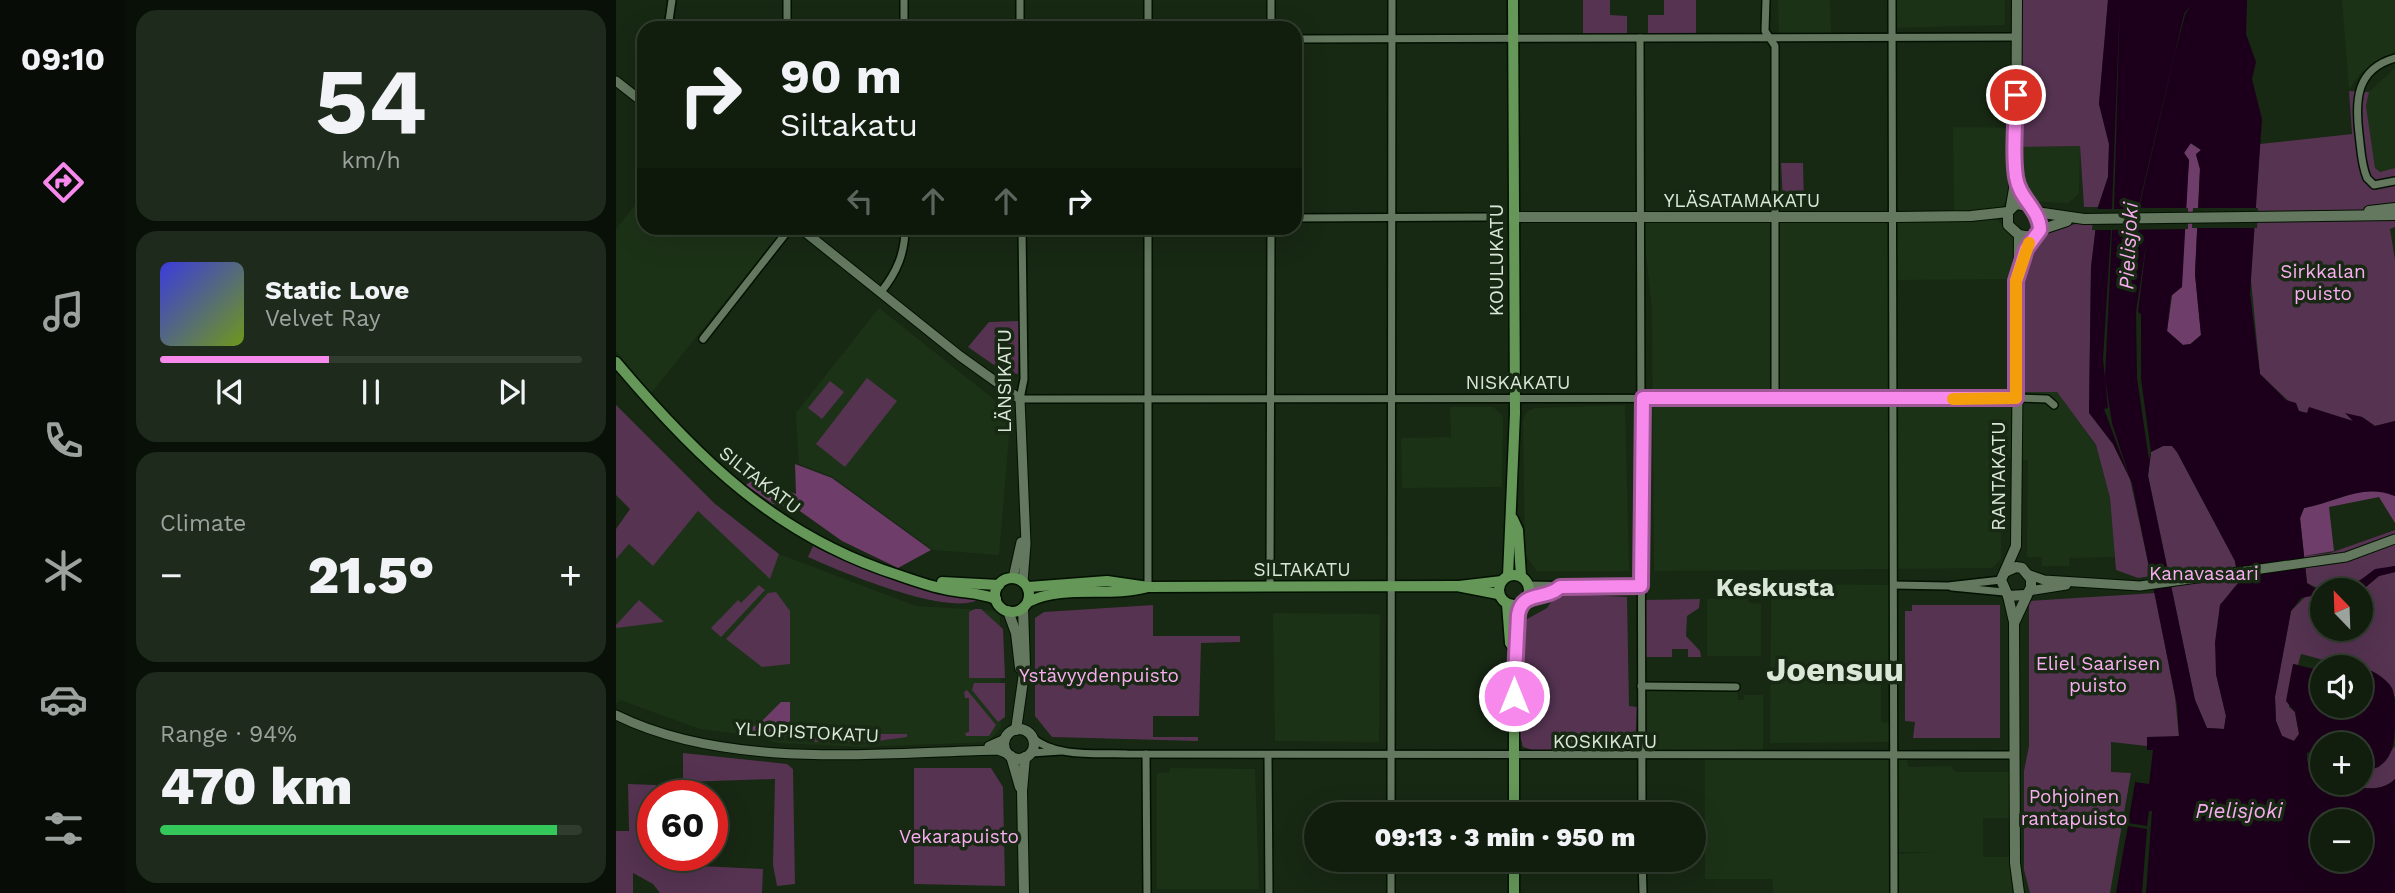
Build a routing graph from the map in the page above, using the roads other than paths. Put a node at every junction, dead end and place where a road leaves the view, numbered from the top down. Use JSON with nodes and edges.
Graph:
{"nodes":[{"id":1,"x":672,"y":0,"type":"edge"},
{"id":2,"x":787,"y":0,"type":"edge"},
{"id":3,"x":904,"y":0,"type":"edge"},
{"id":4,"x":1020,"y":0,"type":"edge"},
{"id":5,"x":1148,"y":0,"type":"edge"},
{"id":6,"x":1270,"y":0,"type":"edge"},
{"id":7,"x":1392,"y":0,"type":"edge"},
{"id":8,"x":1513,"y":0,"type":"edge"},
{"id":9,"x":1766,"y":0,"type":"edge"},
{"id":10,"x":1892,"y":0,"type":"edge"},
{"id":11,"x":2017,"y":0,"type":"edge"},
{"id":12,"x":669,"y":21,"type":"edge"},
{"id":13,"x":787,"y":21,"type":"edge"},
{"id":14,"x":904,"y":21,"type":"edge"},
{"id":15,"x":1020,"y":21,"type":"edge"},
{"id":16,"x":1148,"y":21,"type":"edge"},
{"id":17,"x":1271,"y":21,"type":"edge"},
{"id":18,"x":2017,"y":37,"type":"junction"},
{"id":19,"x":1513,"y":38,"type":"junction"},
{"id":20,"x":1640,"y":38,"type":"junction"},
{"id":21,"x":1770,"y":38,"type":"junction"},
{"id":22,"x":1892,"y":38,"type":"junction"},
{"id":23,"x":1302,"y":39,"type":"edge"},
{"id":24,"x":1392,"y":39,"type":"junction"},
{"id":25,"x":2395,"y":58,"type":"edge"},
{"id":26,"x":616,"y":81,"type":"edge"},
{"id":27,"x":637,"y":98,"type":"edge"},
{"id":28,"x":2016,"y":177,"type":"junction"},
{"id":29,"x":2395,"y":181,"type":"edge"},
{"id":30,"x":2395,"y":208,"type":"edge"},
{"id":31,"x":2010,"y":209,"type":"junction"},
{"id":32,"x":2032,"y":209,"type":"junction"},
{"id":33,"x":2395,"y":215,"type":"edge"},
{"id":34,"x":1971,"y":216,"type":"junction"},
{"id":35,"x":1486,"y":217,"type":"dead end"},
{"id":36,"x":1514,"y":217,"type":"junction"},
{"id":37,"x":1893,"y":217,"type":"junction"},
{"id":38,"x":2317,"y":217,"type":"junction"},
{"id":39,"x":1302,"y":218,"type":"edge"},
{"id":40,"x":1393,"y":218,"type":"junction"},
{"id":41,"x":1641,"y":218,"type":"junction"},
{"id":42,"x":1775,"y":218,"type":"junction"},
{"id":43,"x":2082,"y":218,"type":"junction"},
{"id":44,"x":2008,"y":225,"type":"junction"},
{"id":45,"x":2036,"y":234,"type":"junction"},
{"id":46,"x":785,"y":235,"type":"edge"},
{"id":47,"x":809,"y":235,"type":"edge"},
{"id":48,"x":904,"y":235,"type":"edge"},
{"id":49,"x":1022,"y":235,"type":"edge"},
{"id":50,"x":1149,"y":235,"type":"edge"},
{"id":51,"x":1270,"y":235,"type":"edge"},
{"id":52,"x":2019,"y":235,"type":"junction"},
{"id":53,"x":2016,"y":281,"type":"junction"},
{"id":54,"x":881,"y":292,"type":"junction"},
{"id":55,"x":703,"y":339,"type":"dead end"},
{"id":56,"x":616,"y":362,"type":"edge"},
{"id":57,"x":1392,"y":397,"type":"junction"},
{"id":58,"x":1775,"y":397,"type":"junction"},
{"id":59,"x":1149,"y":398,"type":"junction"},
{"id":60,"x":1271,"y":398,"type":"junction"},
{"id":61,"x":1515,"y":398,"type":"junction"},
{"id":62,"x":1643,"y":398,"type":"junction"},
{"id":63,"x":1892,"y":398,"type":"junction"},
{"id":64,"x":2016,"y":398,"type":"junction"},
{"id":65,"x":1020,"y":399,"type":"junction"},
{"id":66,"x":2054,"y":405,"type":"dead end"},
{"id":67,"x":1513,"y":519,"type":"junction"},
{"id":68,"x":2395,"y":539,"type":"edge"},
{"id":69,"x":2015,"y":546,"type":"junction"},
{"id":70,"x":2029,"y":573,"type":"junction"},
{"id":71,"x":2003,"y":576,"type":"junction"},
{"id":72,"x":1505,"y":578,"type":"junction"},
{"id":73,"x":915,"y":580,"type":"junction"},
{"id":74,"x":1021,"y":582,"type":"junction"},
{"id":75,"x":2078,"y":583,"type":"junction"},
{"id":76,"x":999,"y":584,"type":"junction"},
{"id":77,"x":1894,"y":585,"type":"junction"},
{"id":78,"x":1270,"y":586,"type":"junction"},
{"id":79,"x":1392,"y":586,"type":"junction"},
{"id":80,"x":1457,"y":586,"type":"junction"},
{"id":81,"x":1641,"y":586,"type":"junction"},
{"id":82,"x":1948,"y":586,"type":"junction"},
{"id":83,"x":1148,"y":587,"type":"junction"},
{"id":84,"x":1524,"y":590,"type":"junction"},
{"id":85,"x":2027,"y":593,"type":"junction"},
{"id":86,"x":1499,"y":594,"type":"junction"},
{"id":87,"x":2006,"y":594,"type":"junction"},
{"id":88,"x":996,"y":599,"type":"junction"},
{"id":89,"x":1507,"y":604,"type":"junction"},
{"id":90,"x":1026,"y":605,"type":"junction"},
{"id":91,"x":1008,"y":611,"type":"junction"},
{"id":92,"x":2014,"y":622,"type":"junction"},
{"id":93,"x":1514,"y":649,"type":"junction"},
{"id":94,"x":1022,"y":682,"type":"junction"},
{"id":95,"x":1641,"y":687,"type":"junction"},
{"id":96,"x":1736,"y":687,"type":"dead end"},
{"id":97,"x":616,"y":715,"type":"edge"},
{"id":98,"x":1025,"y":733,"type":"junction"},
{"id":99,"x":1005,"y":739,"type":"junction"},
{"id":100,"x":960,"y":751,"type":"junction"},
{"id":101,"x":1068,"y":751,"type":"junction"},
{"id":102,"x":1146,"y":754,"type":"junction"},
{"id":103,"x":1009,"y":755,"type":"junction"},
{"id":104,"x":1028,"y":755,"type":"junction"},
{"id":105,"x":1268,"y":755,"type":"junction"},
{"id":106,"x":1392,"y":755,"type":"junction"},
{"id":107,"x":1893,"y":755,"type":"junction"},
{"id":108,"x":2015,"y":755,"type":"junction"},
{"id":109,"x":1513,"y":756,"type":"junction"},
{"id":110,"x":1641,"y":756,"type":"junction"},
{"id":111,"x":1021,"y":791,"type":"junction"},
{"id":112,"x":1391,"y":802,"type":"edge"},
{"id":113,"x":1514,"y":802,"type":"edge"},
{"id":114,"x":1642,"y":802,"type":"edge"},
{"id":115,"x":2015,"y":863,"type":"junction"},
{"id":116,"x":1391,"y":872,"type":"edge"},
{"id":117,"x":1514,"y":872,"type":"edge"},
{"id":118,"x":1642,"y":872,"type":"edge"},
{"id":119,"x":1024,"y":893,"type":"edge"},
{"id":120,"x":1147,"y":893,"type":"edge"},
{"id":121,"x":1269,"y":893,"type":"edge"},
{"id":122,"x":1391,"y":893,"type":"edge"},
{"id":123,"x":1514,"y":893,"type":"edge"},
{"id":124,"x":1643,"y":893,"type":"edge"},
{"id":125,"x":1894,"y":893,"type":"edge"},
{"id":126,"x":2019,"y":893,"type":"edge"},
{"id":127,"x":2025,"y":893,"type":"edge"}],
"edges":[{"from":1,"to":12,"type":"street"},
{"from":2,"to":13,"type":"street"},
{"from":3,"to":14,"type":"street"},
{"from":4,"to":15,"type":"street"},
{"from":5,"to":16,"type":"street"},
{"from":6,"to":17,"type":"street"},
{"from":7,"to":24,"type":"street"},
{"from":8,"to":19,"type":"main road","name":"KOULUKATU"},
{"from":9,"to":21,"type":"street"},
{"from":10,"to":22,"type":"street"},
{"from":11,"to":18,"type":"main road"},
{"from":18,"to":22,"type":"street"},
{"from":18,"to":28,"type":"main road"},
{"from":19,"to":20,"type":"street"},
{"from":19,"to":24,"type":"street"},
{"from":19,"to":36,"type":"main road","name":"KOULUKATU"},
{"from":20,"to":21,"type":"street"},
{"from":20,"to":41,"type":"street"},
{"from":21,"to":22,"type":"street"},
{"from":21,"to":42,"type":"street"},
{"from":22,"to":37,"type":"street"},
{"from":23,"to":24,"type":"street"},
{"from":24,"to":40,"type":"street"},
{"from":25,"to":29,"type":"street"},
{"from":26,"to":27,"type":"street"},
{"from":28,"to":31,"type":"main road"},
{"from":28,"to":32,"type":"main road"},
{"from":30,"to":38,"type":"main road"},
{"from":31,"to":32,"type":"main road","name":"YLÄSATAMAKATU"},
{"from":31,"to":34,"type":"main road","name":"YLÄSATAMAKATU"},
{"from":31,"to":44,"type":"main road"},
{"from":32,"to":43,"type":"main road"},
{"from":32,"to":45,"type":"main road"},
{"from":33,"to":38,"type":"main road"},
{"from":34,"to":37,"type":"main road","name":"YLÄSATAMAKATU"},
{"from":34,"to":44,"type":"main road","name":"YLÄSATAMAKATU"},
{"from":35,"to":40,"type":"street"},
{"from":36,"to":41,"type":"main road","name":"YLÄSATAMAKATU"},
{"from":36,"to":61,"type":"main road","name":"KOULUKATU"},
{"from":37,"to":42,"type":"main road","name":"YLÄSATAMAKATU"},
{"from":37,"to":63,"type":"street"},
{"from":38,"to":43,"type":"main road"},
{"from":39,"to":40,"type":"street"},
{"from":40,"to":57,"type":"street"},
{"from":41,"to":42,"type":"main road","name":"YLÄSATAMAKATU"},
{"from":41,"to":62,"type":"street"},
{"from":42,"to":58,"type":"street"},
{"from":43,"to":45,"type":"main road"},
{"from":44,"to":52,"type":"main road"},
{"from":45,"to":52,"type":"main road"},
{"from":45,"to":53,"type":"main road","name":"RANTAKATU"},
{"from":46,"to":55,"type":"street"},
{"from":47,"to":54,"type":"street"},
{"from":48,"to":54,"type":"street"},
{"from":49,"to":65,"type":"street","name":"LÄNSIKATU"},
{"from":50,"to":59,"type":"street"},
{"from":51,"to":60,"type":"street"},
{"from":52,"to":53,"type":"main road","name":"RANTAKATU"},
{"from":53,"to":64,"type":"main road","name":"RANTAKATU"},
{"from":54,"to":65,"type":"street"},
{"from":56,"to":73,"type":"main road","name":"SILTAKATU"},
{"from":57,"to":60,"type":"street","name":"NISKAKATU"},
{"from":57,"to":61,"type":"street","name":"NISKAKATU"},
{"from":57,"to":79,"type":"street"},
{"from":58,"to":62,"type":"street","name":"NISKAKATU"},
{"from":58,"to":63,"type":"street","name":"NISKAKATU"},
{"from":59,"to":60,"type":"street","name":"NISKAKATU"},
{"from":59,"to":65,"type":"street","name":"NISKAKATU"},
{"from":59,"to":83,"type":"street"},
{"from":60,"to":78,"type":"street"},
{"from":61,"to":62,"type":"street","name":"NISKAKATU"},
{"from":61,"to":67,"type":"main road","name":"KOULUKATU"},
{"from":62,"to":81,"type":"street"},
{"from":63,"to":64,"type":"street","name":"NISKAKATU"},
{"from":63,"to":77,"type":"street"},
{"from":64,"to":66,"type":"street","name":"NISKAKATU"},
{"from":64,"to":69,"type":"main road","name":"RANTAKATU"},
{"from":65,"to":74,"type":"street","name":"LÄNSIKATU"},
{"from":67,"to":72,"type":"main road","name":"KOULUKATU"},
{"from":67,"to":84,"type":"main road","name":"KOULUKATU"},
{"from":68,"to":75,"type":"street"},
{"from":69,"to":70,"type":"main road","name":"RANTAKATU"},
{"from":69,"to":71,"type":"main road","name":"RANTAKATU"},
{"from":70,"to":71,"type":"main road"},
{"from":70,"to":75,"type":"street"},
{"from":70,"to":85,"type":"main road"},
{"from":71,"to":82,"type":"street"},
{"from":71,"to":87,"type":"main road"},
{"from":72,"to":80,"type":"main road","name":"SILTAKATU"},
{"from":72,"to":84,"type":"main road","name":"SILTAKATU"},
{"from":72,"to":86,"type":"main road","name":"KOULUKATU"},
{"from":73,"to":76,"type":"main road","name":"SILTAKATU"},
{"from":73,"to":88,"type":"main road","name":"SILTAKATU"},
{"from":74,"to":76,"type":"main road","name":"SILTAKATU"},
{"from":74,"to":83,"type":"main road","name":"SILTAKATU"},
{"from":74,"to":90,"type":"main road"},
{"from":75,"to":85,"type":"street"},
{"from":76,"to":88,"type":"main road"},
{"from":77,"to":82,"type":"street"},
{"from":77,"to":107,"type":"street"},
{"from":78,"to":79,"type":"main road","name":"SILTAKATU"},
{"from":78,"to":83,"type":"main road","name":"SILTAKATU"},
{"from":79,"to":80,"type":"main road","name":"SILTAKATU"},
{"from":79,"to":106,"type":"street"},
{"from":80,"to":86,"type":"main road","name":"SILTAKATU"},
{"from":81,"to":84,"type":"street"},
{"from":81,"to":95,"type":"street"},
{"from":82,"to":87,"type":"street"},
{"from":83,"to":90,"type":"main road","name":"SILTAKATU"},
{"from":84,"to":89,"type":"main road"},
{"from":84,"to":93,"type":"main road","name":"KOULUKATU"},
{"from":85,"to":87,"type":"main road"},
{"from":85,"to":92,"type":"main road"},
{"from":86,"to":89,"type":"main road"},
{"from":87,"to":92,"type":"main road"},
{"from":88,"to":91,"type":"main road"},
{"from":89,"to":93,"type":"main road","name":"KOULUKATU"},
{"from":90,"to":91,"type":"main road","name":"SILTAKATU"},
{"from":90,"to":94,"type":"main road"},
{"from":91,"to":94,"type":"main road"},
{"from":92,"to":108,"type":"main road"},
{"from":93,"to":109,"type":"main road","name":"KOULUKATU"},
{"from":94,"to":98,"type":"main road"},
{"from":95,"to":96,"type":"street"},
{"from":95,"to":110,"type":"street"},
{"from":97,"to":100,"type":"street","name":"YLIOPISTOKATU"},
{"from":98,"to":99,"type":"main road"},
{"from":98,"to":101,"type":"street","name":"KOSKIKATU"},
{"from":98,"to":104,"type":"main road"},
{"from":99,"to":100,"type":"street","name":"YLIOPISTOKATU"},
{"from":99,"to":103,"type":"main road"},
{"from":100,"to":103,"type":"street","name":"YLIOPISTOKATU"},
{"from":101,"to":102,"type":"street","name":"KOSKIKATU"},
{"from":101,"to":104,"type":"street","name":"KOSKIKATU"},
{"from":102,"to":105,"type":"street","name":"KOSKIKATU"},
{"from":102,"to":120,"type":"street"},
{"from":103,"to":104,"type":"main road"},
{"from":103,"to":111,"type":"main road"},
{"from":104,"to":111,"type":"main road"},
{"from":105,"to":106,"type":"street","name":"KOSKIKATU"},
{"from":105,"to":121,"type":"street"},
{"from":106,"to":109,"type":"street","name":"KOSKIKATU"},
{"from":106,"to":112,"type":"street"},
{"from":107,"to":108,"type":"street","name":"KOSKIKATU"},
{"from":107,"to":110,"type":"street","name":"KOSKIKATU"},
{"from":107,"to":125,"type":"street"},
{"from":108,"to":115,"type":"main road"},
{"from":109,"to":110,"type":"street","name":"KOSKIKATU"},
{"from":109,"to":113,"type":"main road","name":"KOULUKATU"},
{"from":110,"to":114,"type":"street"},
{"from":111,"to":119,"type":"main road"},
{"from":115,"to":126,"type":"main road"},
{"from":115,"to":127,"type":"main road"},
{"from":116,"to":122,"type":"street"},
{"from":117,"to":123,"type":"main road"},
{"from":118,"to":124,"type":"street"}]}
